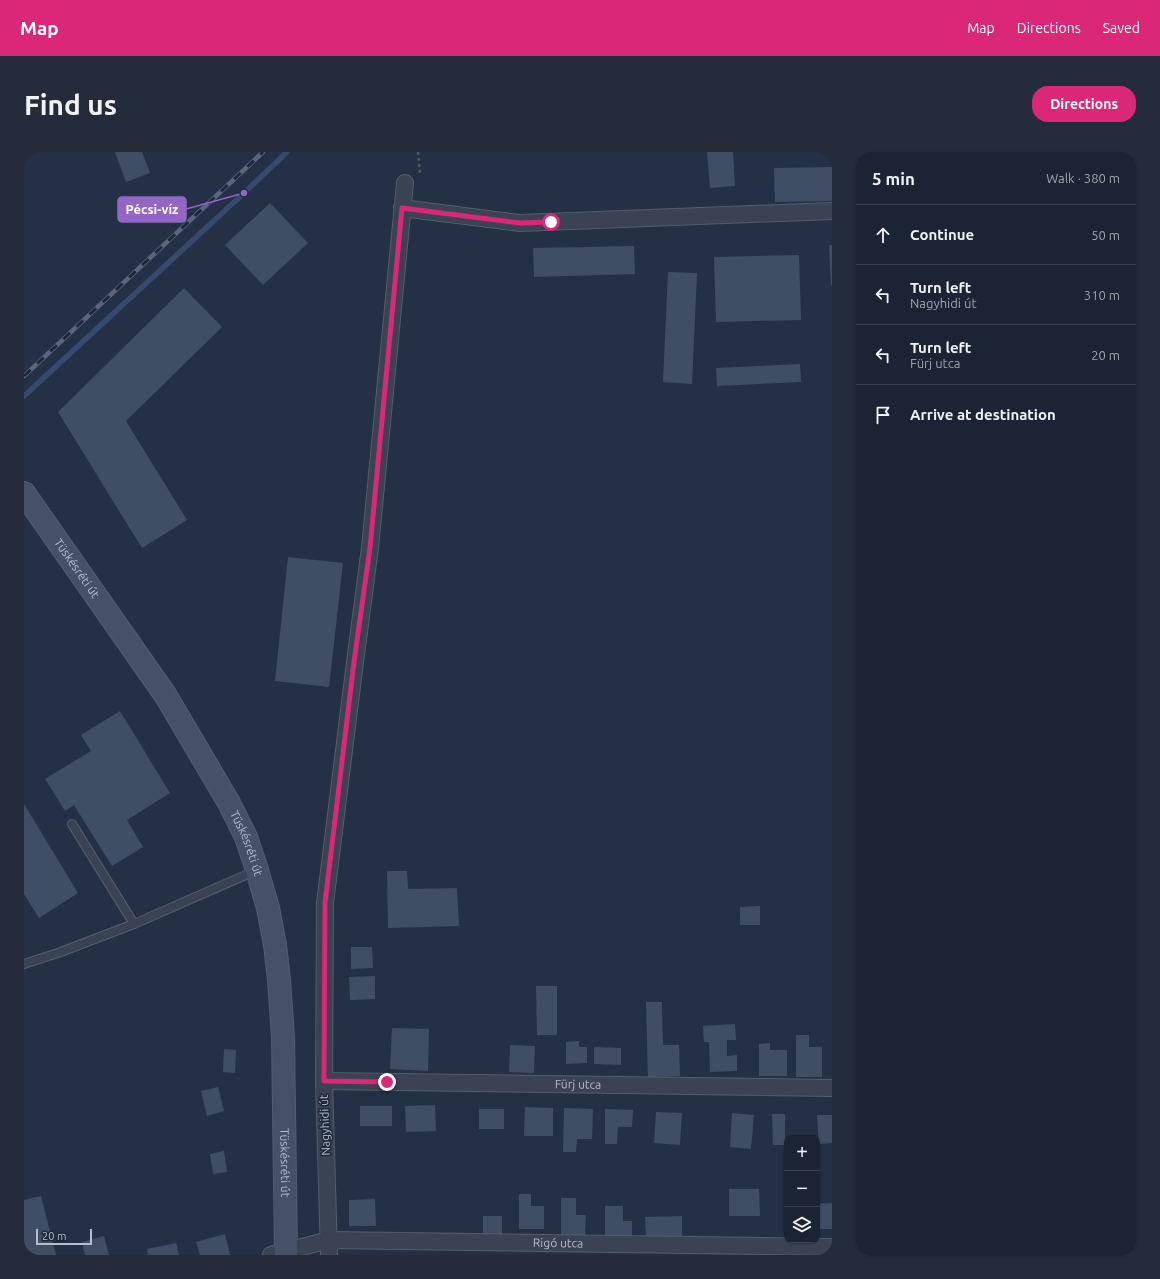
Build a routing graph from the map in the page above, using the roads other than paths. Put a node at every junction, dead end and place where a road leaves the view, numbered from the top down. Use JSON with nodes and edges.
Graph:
{"nodes":[{"id":1,"x":405,"y":183,"type":"dead end"},
{"id":2,"x":402,"y":208,"type":"junction"},
{"id":3,"x":832,"y":211,"type":"edge"},
{"id":4,"x":24,"y":493,"type":"edge"},
{"id":5,"x":72,"y":824,"type":"dead end"},
{"id":6,"x":257,"y":870,"type":"junction"},
{"id":7,"x":134,"y":924,"type":"junction"},
{"id":8,"x":24,"y":964,"type":"edge"},
{"id":9,"x":324,"y":1081,"type":"junction"},
{"id":10,"x":832,"y":1088,"type":"edge"},
{"id":11,"x":832,"y":1247,"type":"edge"},
{"id":12,"x":329,"y":1248,"type":"edge"},
{"id":13,"x":281,"y":1254,"type":"edge"}],
"edges":[{"from":1,"to":2,"type":"street","name":"Nagyhidi út"},
{"from":2,"to":3,"type":"street"},
{"from":2,"to":9,"type":"street","name":"Nagyhidi út"},
{"from":4,"to":6,"type":"street","name":"Tüskésréti út"},
{"from":5,"to":7,"type":"lane"},
{"from":6,"to":7,"type":"lane"},
{"from":6,"to":13,"type":"street","name":"Tüskésréti út"},
{"from":7,"to":8,"type":"lane"},
{"from":9,"to":10,"type":"street","name":"Fürj utca"},
{"from":9,"to":12,"type":"street","name":"Nagyhidi út"},
{"from":11,"to":12,"type":"street","name":"Rigó utca"},
{"from":12,"to":13,"type":"street","name":"Rigó utca"}]}
